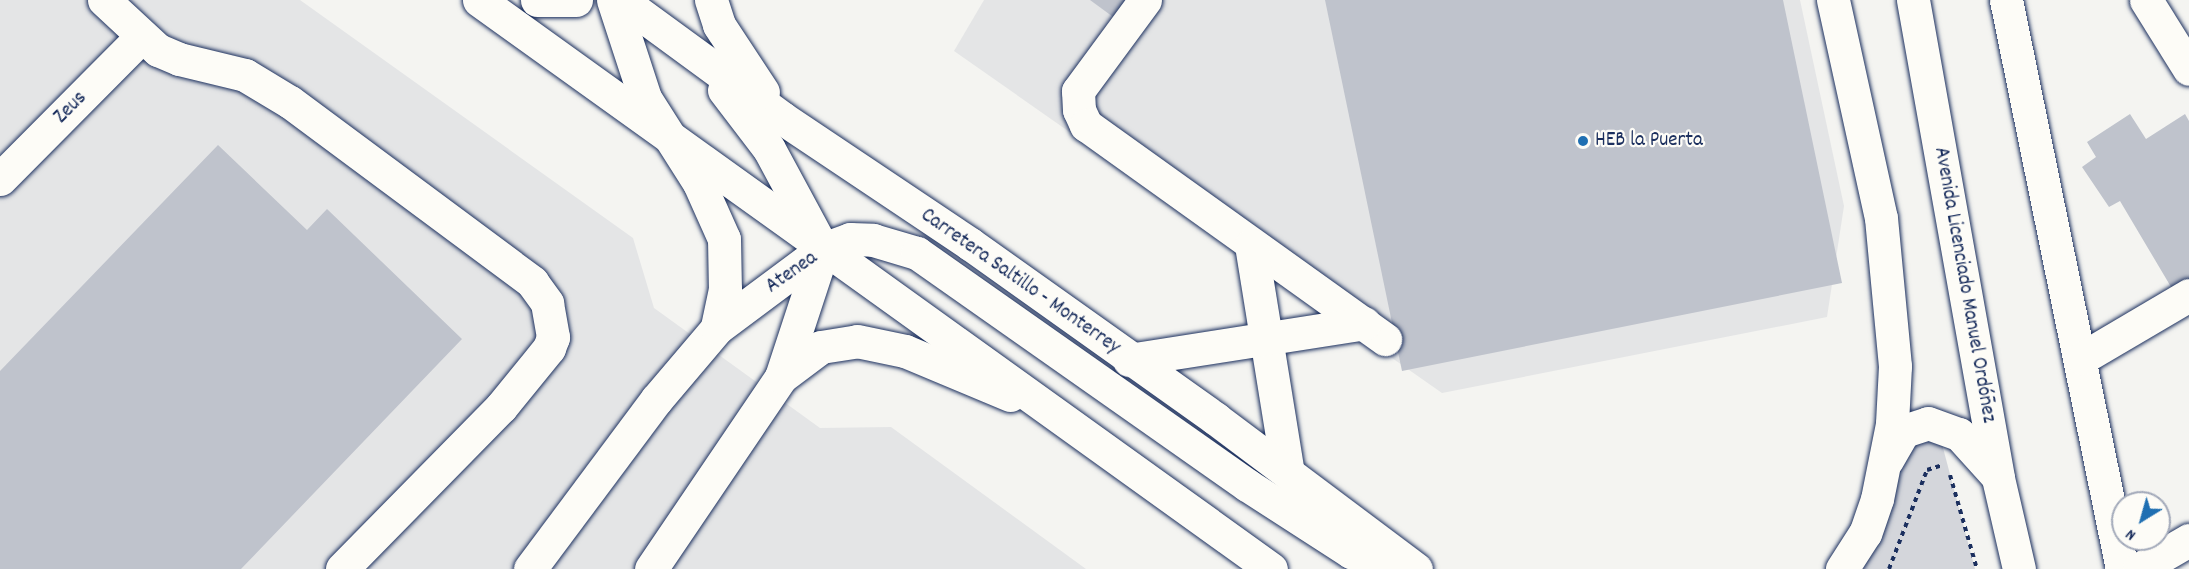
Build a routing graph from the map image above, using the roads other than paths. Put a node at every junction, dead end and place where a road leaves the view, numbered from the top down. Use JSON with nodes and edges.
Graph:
{"nodes":[{"id":1,"x":104,"y":0,"type":"edge"},
{"id":2,"x":480,"y":0,"type":"edge"},
{"id":3,"x":537,"y":0,"type":"edge"},
{"id":4,"x":576,"y":0,"type":"edge"},
{"id":5,"x":613,"y":0,"type":"edge"},
{"id":6,"x":621,"y":0,"type":"edge"},
{"id":7,"x":711,"y":0,"type":"edge"},
{"id":8,"x":1145,"y":0,"type":"edge"},
{"id":9,"x":1833,"y":0,"type":"edge"},
{"id":10,"x":1913,"y":0,"type":"edge"},
{"id":11,"x":2006,"y":0,"type":"edge"},
{"id":12,"x":2146,"y":0,"type":"edge"},
{"id":13,"x":141,"y":37,"type":"junction"},
{"id":14,"x":699,"y":56,"type":"junction"},
{"id":15,"x":2189,"y":69,"type":"edge"},
{"id":16,"x":782,"y":118,"type":"junction"},
{"id":17,"x":675,"y":141,"type":"junction"},
{"id":18,"x":0,"y":179,"type":"edge"},
{"id":19,"x":1251,"y":245,"type":"junction"},
{"id":20,"x":823,"y":249,"type":"junction"},
{"id":21,"x":2189,"y":294,"type":"edge"},
{"id":22,"x":717,"y":328,"type":"junction"},
{"id":23,"x":1266,"y":358,"type":"junction"},
{"id":24,"x":2082,"y":358,"type":"junction"},
{"id":25,"x":1129,"y":360,"type":"junction"},
{"id":26,"x":781,"y":377,"type":"junction"},
{"id":27,"x":1053,"y":410,"type":"junction"},
{"id":28,"x":1885,"y":465,"type":"junction"},
{"id":29,"x":1288,"y":473,"type":"junction"},
{"id":30,"x":1998,"y":478,"type":"junction"},
{"id":31,"x":1191,"y":512,"type":"junction"},
{"id":32,"x":2189,"y":540,"type":"edge"},
{"id":33,"x":342,"y":569,"type":"edge"},
{"id":34,"x":530,"y":569,"type":"edge"},
{"id":35,"x":651,"y":569,"type":"edge"},
{"id":36,"x":1247,"y":569,"type":"edge"},
{"id":37,"x":1271,"y":569,"type":"edge"},
{"id":38,"x":1392,"y":569,"type":"edge"},
{"id":39,"x":1416,"y":569,"type":"edge"},
{"id":40,"x":1842,"y":569,"type":"edge"},
{"id":41,"x":2019,"y":569,"type":"edge"},
{"id":42,"x":2122,"y":569,"type":"edge"},
{"id":43,"x":2139,"y":569,"type":"edge"}],
"edges":[{"from":1,"to":13,"type":"main road"},
{"from":2,"to":17,"type":"main road"},
{"from":3,"to":4,"type":"main road"},
{"from":5,"to":17,"type":"main road"},
{"from":6,"to":14,"type":"main road","name":"Carretera Saltillo - Monterrey"},
{"from":7,"to":16,"type":"main road"},
{"from":8,"to":19,"type":"main road"},
{"from":9,"to":28,"type":"main road"},
{"from":10,"to":30,"type":"main road","name":"Avenida Licenciado Manuel Ordóñez"},
{"from":11,"to":24,"type":"main road"},
{"from":12,"to":15,"type":"main road"},
{"from":13,"to":18,"type":"main road","name":"Zeus"},
{"from":13,"to":33,"type":"main road"},
{"from":14,"to":16,"type":"main road","name":"Carretera Saltillo - Monterrey"},
{"from":14,"to":20,"type":"main road"},
{"from":16,"to":25,"type":"main road","name":"Carretera Saltillo - Monterrey"},
{"from":17,"to":20,"type":"main road"},
{"from":17,"to":22,"type":"main road"},
{"from":19,"to":23,"type":"main road"},
{"from":19,"to":23,"type":"main road"},
{"from":20,"to":22,"type":"main road","name":"Atenea"},
{"from":20,"to":26,"type":"main road","name":"Atenea"},
{"from":20,"to":27,"type":"main road"},
{"from":20,"to":38,"type":"main road"},
{"from":21,"to":24,"type":"main road"},
{"from":22,"to":34,"type":"main road","name":"Atenea"},
{"from":23,"to":25,"type":"main road"},
{"from":23,"to":29,"type":"main road"},
{"from":24,"to":42,"type":"main road"},
{"from":25,"to":29,"type":"main road","name":"Carretera Saltillo - Monterrey"},
{"from":26,"to":27,"type":"main road"},
{"from":26,"to":35,"type":"main road","name":"Atenea"},
{"from":27,"to":31,"type":"main road"},
{"from":28,"to":30,"type":"main road"},
{"from":28,"to":40,"type":"main road"},
{"from":29,"to":39,"type":"main road","name":"Carretera Saltillo - Monterrey"},
{"from":30,"to":41,"type":"main road","name":"Avenida Licenciado Manuel Ordóñez"},
{"from":31,"to":36,"type":"main road"},
{"from":31,"to":37,"type":"main road"},
{"from":32,"to":43,"type":"main road"}]}
